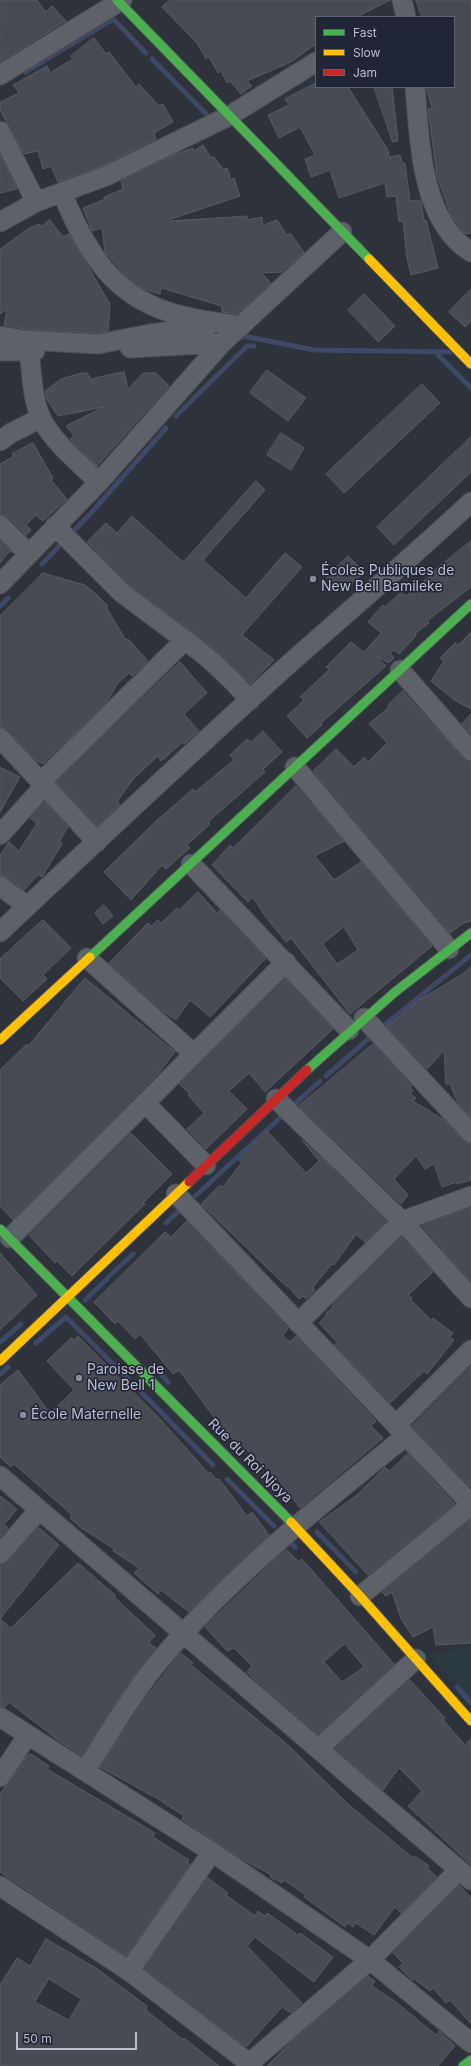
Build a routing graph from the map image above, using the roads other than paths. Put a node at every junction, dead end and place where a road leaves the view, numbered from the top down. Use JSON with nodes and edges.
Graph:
{"nodes":[{"id":1,"x":119,"y":1,"type":"edge"},
{"id":2,"x":315,"y":63,"type":"edge"},
{"id":3,"x":0,"y":75,"type":"edge"},
{"id":4,"x":415,"y":88,"type":"edge"},
{"id":5,"x":229,"y":116,"type":"junction"},
{"id":6,"x":0,"y":131,"type":"edge"},
{"id":7,"x":62,"y":193,"type":"junction"},
{"id":8,"x":36,"y":202,"type":"junction"},
{"id":9,"x":0,"y":222,"type":"edge"},
{"id":10,"x":342,"y":232,"type":"junction"},
{"id":11,"x":471,"y":252,"type":"edge"},
{"id":12,"x":232,"y":324,"type":"junction"},
{"id":13,"x":0,"y":336,"type":"edge"},
{"id":14,"x":222,"y":343,"type":"junction"},
{"id":15,"x":0,"y":351,"type":"edge"},
{"id":16,"x":29,"y":351,"type":"junction"},
{"id":17,"x":467,"y":356,"type":"edge"},
{"id":18,"x":41,"y":418,"type":"junction"},
{"id":19,"x":0,"y":441,"type":"edge"},
{"id":20,"x":98,"y":482,"type":"junction"},
{"id":21,"x":471,"y":502,"type":"edge"},
{"id":22,"x":0,"y":525,"type":"edge"},
{"id":23,"x":55,"y":526,"type":"junction"},
{"id":24,"x":29,"y":554,"type":"junction"},
{"id":25,"x":0,"y":584,"type":"edge"},
{"id":26,"x":471,"y":604,"type":"edge"},
{"id":27,"x":184,"y":640,"type":"junction"},
{"id":28,"x":400,"y":670,"type":"junction"},
{"id":29,"x":250,"y":700,"type":"junction"},
{"id":30,"x":0,"y":738,"type":"edge"},
{"id":31,"x":471,"y":751,"type":"edge"},
{"id":32,"x":295,"y":767,"type":"junction"},
{"id":33,"x":45,"y":785,"type":"junction"},
{"id":34,"x":0,"y":835,"type":"edge"},
{"id":35,"x":97,"y":842,"type":"junction"},
{"id":36,"x":191,"y":864,"type":"junction"},
{"id":37,"x":0,"y":886,"type":"edge"},
{"id":38,"x":27,"y":906,"type":"junction"},
{"id":39,"x":0,"y":932,"type":"edge"},
{"id":40,"x":471,"y":933,"type":"edge"},
{"id":41,"x":449,"y":949,"type":"junction"},
{"id":42,"x":87,"y":958,"type":"junction"},
{"id":43,"x":286,"y":962,"type":"junction"},
{"id":44,"x":364,"y":1018,"type":"junction"},
{"id":45,"x":349,"y":1030,"type":"junction"},
{"id":46,"x":0,"y":1040,"type":"edge"},
{"id":47,"x":194,"y":1054,"type":"junction"},
{"id":48,"x":276,"y":1099,"type":"junction"},
{"id":49,"x":145,"y":1103,"type":"junction"},
{"id":50,"x":471,"y":1133,"type":"edge"},
{"id":51,"x":206,"y":1165,"type":"junction"},
{"id":52,"x":176,"y":1194,"type":"junction"},
{"id":53,"x":471,"y":1196,"type":"edge"},
{"id":54,"x":402,"y":1221,"type":"junction"},
{"id":55,"x":5,"y":1233,"type":"edge"},
{"id":56,"x":69,"y":1298,"type":"junction"},
{"id":57,"x":471,"y":1298,"type":"edge"},
{"id":58,"x":298,"y":1323,"type":"junction"},
{"id":59,"x":471,"y":1350,"type":"edge"},
{"id":60,"x":0,"y":1361,"type":"edge"},
{"id":61,"x":401,"y":1430,"type":"junction"},
{"id":62,"x":0,"y":1476,"type":"edge"},
{"id":63,"x":471,"y":1504,"type":"edge"},
{"id":64,"x":39,"y":1510,"type":"junction"},
{"id":65,"x":295,"y":1526,"type":"junction"},
{"id":66,"x":0,"y":1554,"type":"edge"},
{"id":67,"x":360,"y":1596,"type":"junction"},
{"id":68,"x":183,"y":1633,"type":"junction"},
{"id":69,"x":416,"y":1659,"type":"junction"},
{"id":70,"x":0,"y":1717,"type":"edge"},
{"id":71,"x":471,"y":1721,"type":"edge"},
{"id":72,"x":27,"y":1736,"type":"junction"},
{"id":73,"x":318,"y":1749,"type":"junction"},
{"id":74,"x":85,"y":1772,"type":"junction"},
{"id":75,"x":0,"y":1777,"type":"edge"},
{"id":76,"x":212,"y":1852,"type":"junction"},
{"id":77,"x":467,"y":1876,"type":"edge"},
{"id":78,"x":0,"y":1886,"type":"edge"},
{"id":79,"x":370,"y":1960,"type":"junction"},
{"id":80,"x":129,"y":1971,"type":"junction"},
{"id":81,"x":471,"y":2043,"type":"edge"},
{"id":82,"x":250,"y":2065,"type":"edge"}],
"edges":[{"from":1,"to":3,"type":"street"},
{"from":1,"to":5,"type":"street"},
{"from":2,"to":5,"type":"street"},
{"from":4,"to":11,"type":"street"},
{"from":5,"to":7,"type":"street"},
{"from":5,"to":10,"type":"street"},
{"from":6,"to":8,"type":"street"},
{"from":7,"to":8,"type":"street"},
{"from":7,"to":12,"type":"street"},
{"from":8,"to":9,"type":"street"},
{"from":10,"to":12,"type":"street"},
{"from":10,"to":17,"type":"street"},
{"from":12,"to":13,"type":"street"},
{"from":12,"to":14,"type":"street"},
{"from":14,"to":16,"type":"street"},
{"from":14,"to":20,"type":"street"},
{"from":15,"to":16,"type":"street"},
{"from":16,"to":18,"type":"street"},
{"from":18,"to":19,"type":"street"},
{"from":18,"to":20,"type":"street"},
{"from":20,"to":23,"type":"street"},
{"from":21,"to":29,"type":"street"},
{"from":22,"to":24,"type":"street"},
{"from":23,"to":24,"type":"street"},
{"from":23,"to":27,"type":"street"},
{"from":24,"to":25,"type":"street"},
{"from":26,"to":28,"type":"street"},
{"from":27,"to":29,"type":"street"},
{"from":27,"to":33,"type":"street"},
{"from":28,"to":31,"type":"street"},
{"from":28,"to":32,"type":"street"},
{"from":29,"to":35,"type":"street"},
{"from":30,"to":33,"type":"street"},
{"from":32,"to":36,"type":"street"},
{"from":32,"to":41,"type":"street"},
{"from":33,"to":34,"type":"street"},
{"from":33,"to":35,"type":"street"},
{"from":35,"to":38,"type":"street"},
{"from":36,"to":42,"type":"street"},
{"from":36,"to":43,"type":"street"},
{"from":37,"to":38,"type":"street"},
{"from":38,"to":39,"type":"street"},
{"from":40,"to":41,"type":"street"},
{"from":41,"to":44,"type":"street"},
{"from":42,"to":46,"type":"street"},
{"from":42,"to":47,"type":"street"},
{"from":43,"to":45,"type":"street"},
{"from":43,"to":47,"type":"street"},
{"from":44,"to":45,"type":"street"},
{"from":44,"to":50,"type":"street"},
{"from":45,"to":48,"type":"street"},
{"from":47,"to":49,"type":"street"},
{"from":48,"to":51,"type":"street"},
{"from":48,"to":54,"type":"street"},
{"from":49,"to":51,"type":"street"},
{"from":49,"to":55,"type":"street"},
{"from":51,"to":52,"type":"street"},
{"from":52,"to":56,"type":"street"},
{"from":52,"to":58,"type":"street"},
{"from":53,"to":54,"type":"street"},
{"from":54,"to":57,"type":"street"},
{"from":54,"to":58,"type":"street"},
{"from":55,"to":56,"type":"street","name":"Rue du Roi Njoya"},
{"from":56,"to":60,"type":"street"},
{"from":56,"to":65,"type":"street","name":"Rue du Roi Njoya"},
{"from":58,"to":61,"type":"street"},
{"from":59,"to":61,"type":"street"},
{"from":61,"to":63,"type":"street"},
{"from":61,"to":65,"type":"street"},
{"from":62,"to":64,"type":"street"},
{"from":63,"to":67,"type":"street"},
{"from":64,"to":66,"type":"street"},
{"from":64,"to":68,"type":"street"},
{"from":65,"to":67,"type":"street","name":"Rue du Roi Njoya"},
{"from":65,"to":68,"type":"street"},
{"from":67,"to":69,"type":"street","name":"Rue du Roi Njoya"},
{"from":68,"to":73,"type":"street"},
{"from":68,"to":74,"type":"street"},
{"from":69,"to":71,"type":"street","name":"Rue du Roi Njoya"},
{"from":69,"to":73,"type":"street"},
{"from":70,"to":72,"type":"street"},
{"from":72,"to":74,"type":"street"},
{"from":72,"to":75,"type":"street"},
{"from":73,"to":77,"type":"street"},
{"from":74,"to":76,"type":"street"},
{"from":76,"to":79,"type":"street"},
{"from":76,"to":80,"type":"street"},
{"from":77,"to":79,"type":"street"},
{"from":78,"to":80,"type":"street"},
{"from":79,"to":81,"type":"street"},
{"from":79,"to":82,"type":"street"},
{"from":80,"to":82,"type":"street"}]}
